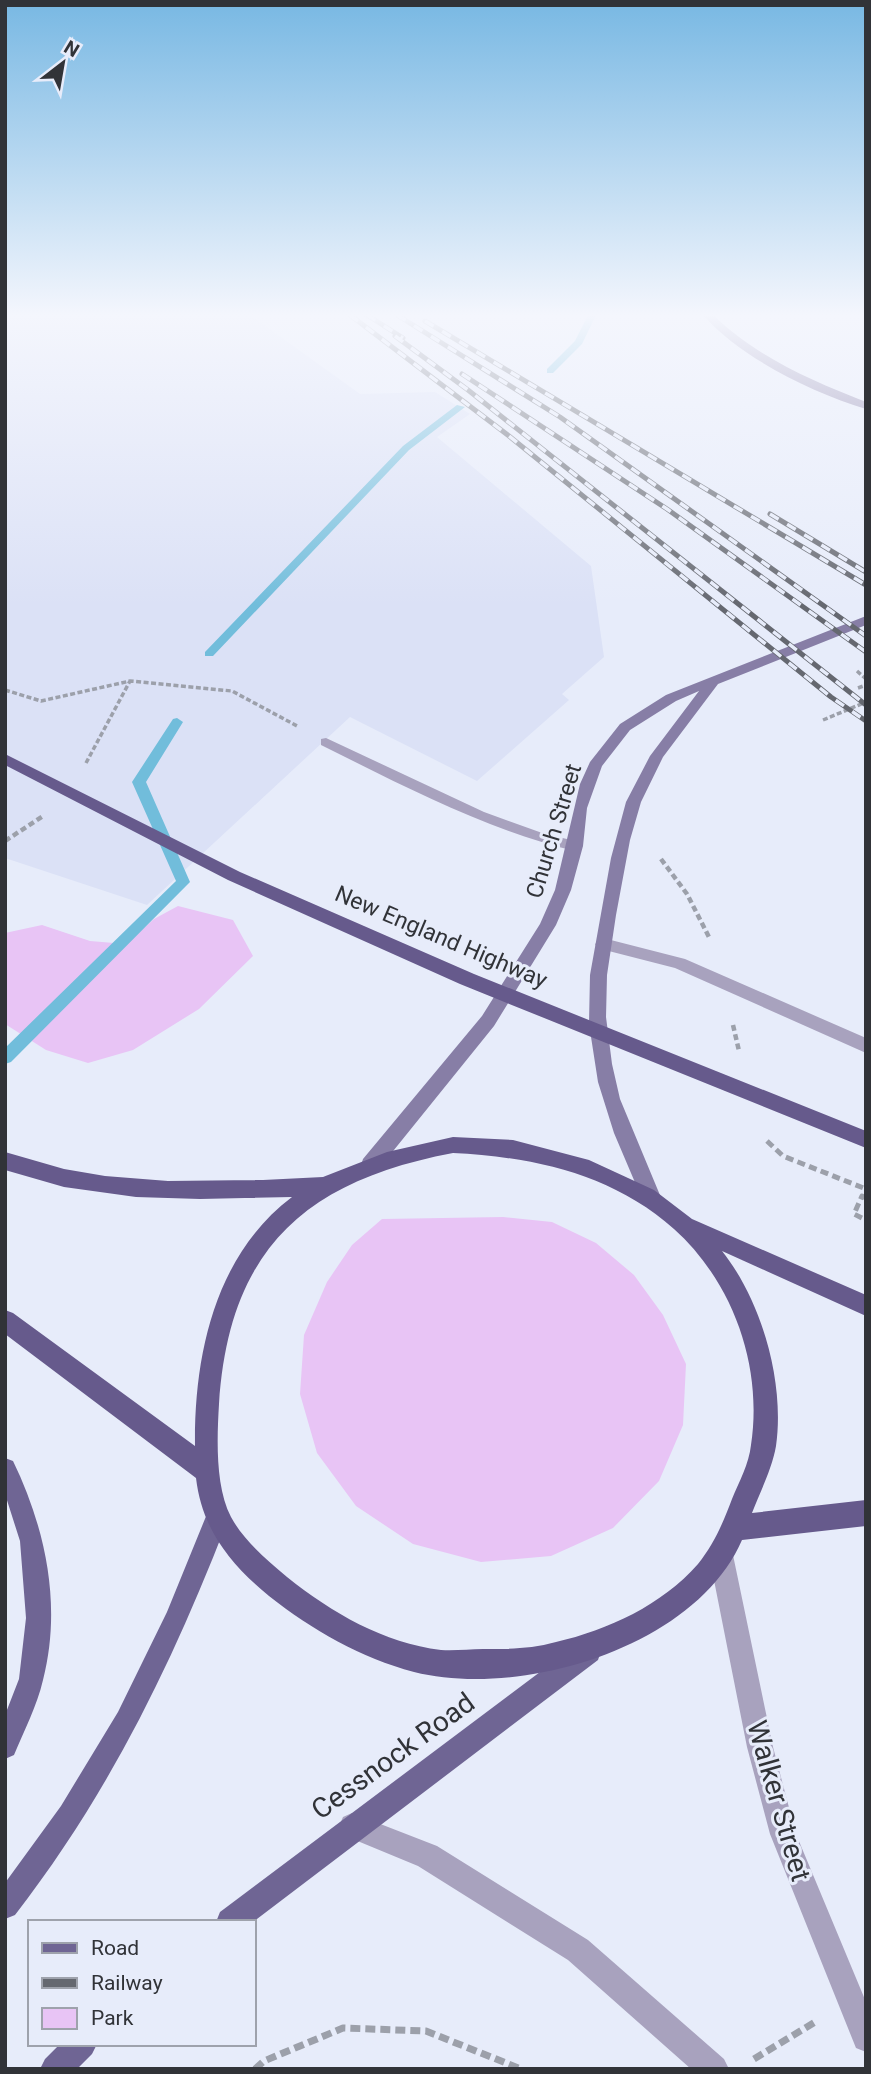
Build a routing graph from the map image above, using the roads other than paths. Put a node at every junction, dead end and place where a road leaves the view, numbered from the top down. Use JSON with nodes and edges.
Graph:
{"nodes":[{"id":1,"x":866,"y":620,"type":"edge"},
{"id":2,"x":713,"y":681,"type":"junction"},
{"id":3,"x":326,"y":742,"type":"road end"},
{"id":4,"x":5,"y":759,"type":"edge"},
{"id":5,"x":575,"y":846,"type":"junction"},
{"id":6,"x":603,"y":944,"type":"junction"},
{"id":7,"x":866,"y":1046,"type":"edge"},
{"id":8,"x":866,"y":1140,"type":"edge"},
{"id":9,"x":5,"y":1161,"type":"edge"},
{"id":10,"x":370,"y":1165,"type":"junction"},
{"id":11,"x":326,"y":1186,"type":"junction"},
{"id":12,"x":652,"y":1200,"type":"junction"},
{"id":13,"x":683,"y":1224,"type":"junction"},
{"id":14,"x":866,"y":1306,"type":"edge"},
{"id":15,"x":5,"y":1320,"type":"edge"},
{"id":16,"x":5,"y":1469,"type":"edge"},
{"id":17,"x":208,"y":1471,"type":"junction"},
{"id":18,"x":866,"y":1513,"type":"edge"},
{"id":19,"x":218,"y":1517,"type":"junction"},
{"id":20,"x":734,"y":1528,"type":"junction"},
{"id":21,"x":721,"y":1555,"type":"junction"},
{"id":22,"x":597,"y":1645,"type":"junction"},
{"id":23,"x":5,"y":1746,"type":"edge"},
{"id":24,"x":352,"y":1826,"type":"junction"},
{"id":25,"x":5,"y":1905,"type":"edge"},
{"id":26,"x":233,"y":1920,"type":"edge"},
{"id":27,"x":866,"y":2038,"type":"edge"},
{"id":28,"x":80,"y":2046,"type":"edge"},
{"id":29,"x":55,"y":2069,"type":"edge"},
{"id":30,"x":714,"y":2069,"type":"edge"}],
"edges":[{"from":1,"to":2,"type":"main road","name":"Church Street"},
{"from":2,"to":5,"type":"main road","name":"Church Street"},
{"from":2,"to":6,"type":"main road"},
{"from":3,"to":5,"type":"street"},
{"from":4,"to":8,"type":"highway","name":"New England Highway"},
{"from":5,"to":10,"type":"main road","name":"Church Street"},
{"from":6,"to":7,"type":"street"},
{"from":6,"to":12,"type":"main road"},
{"from":9,"to":11,"type":"highway"},
{"from":10,"to":11,"type":"highway"},
{"from":10,"to":12,"type":"highway"},
{"from":11,"to":17,"type":"highway"},
{"from":12,"to":13,"type":"highway"},
{"from":13,"to":14,"type":"highway"},
{"from":13,"to":20,"type":"highway"},
{"from":15,"to":17,"type":"highway"},
{"from":16,"to":23,"type":"main road"},
{"from":17,"to":19,"type":"highway"},
{"from":18,"to":20,"type":"highway"},
{"from":19,"to":22,"type":"highway"},
{"from":19,"to":25,"type":"main road"},
{"from":20,"to":21,"type":"highway"},
{"from":21,"to":22,"type":"highway"},
{"from":21,"to":27,"type":"street","name":"Walker Street"},
{"from":22,"to":24,"type":"main road","name":"Cessnock Road"},
{"from":24,"to":26,"type":"main road","name":"Cessnock Road"},
{"from":24,"to":30,"type":"street"},
{"from":28,"to":29,"type":"main road"}]}
